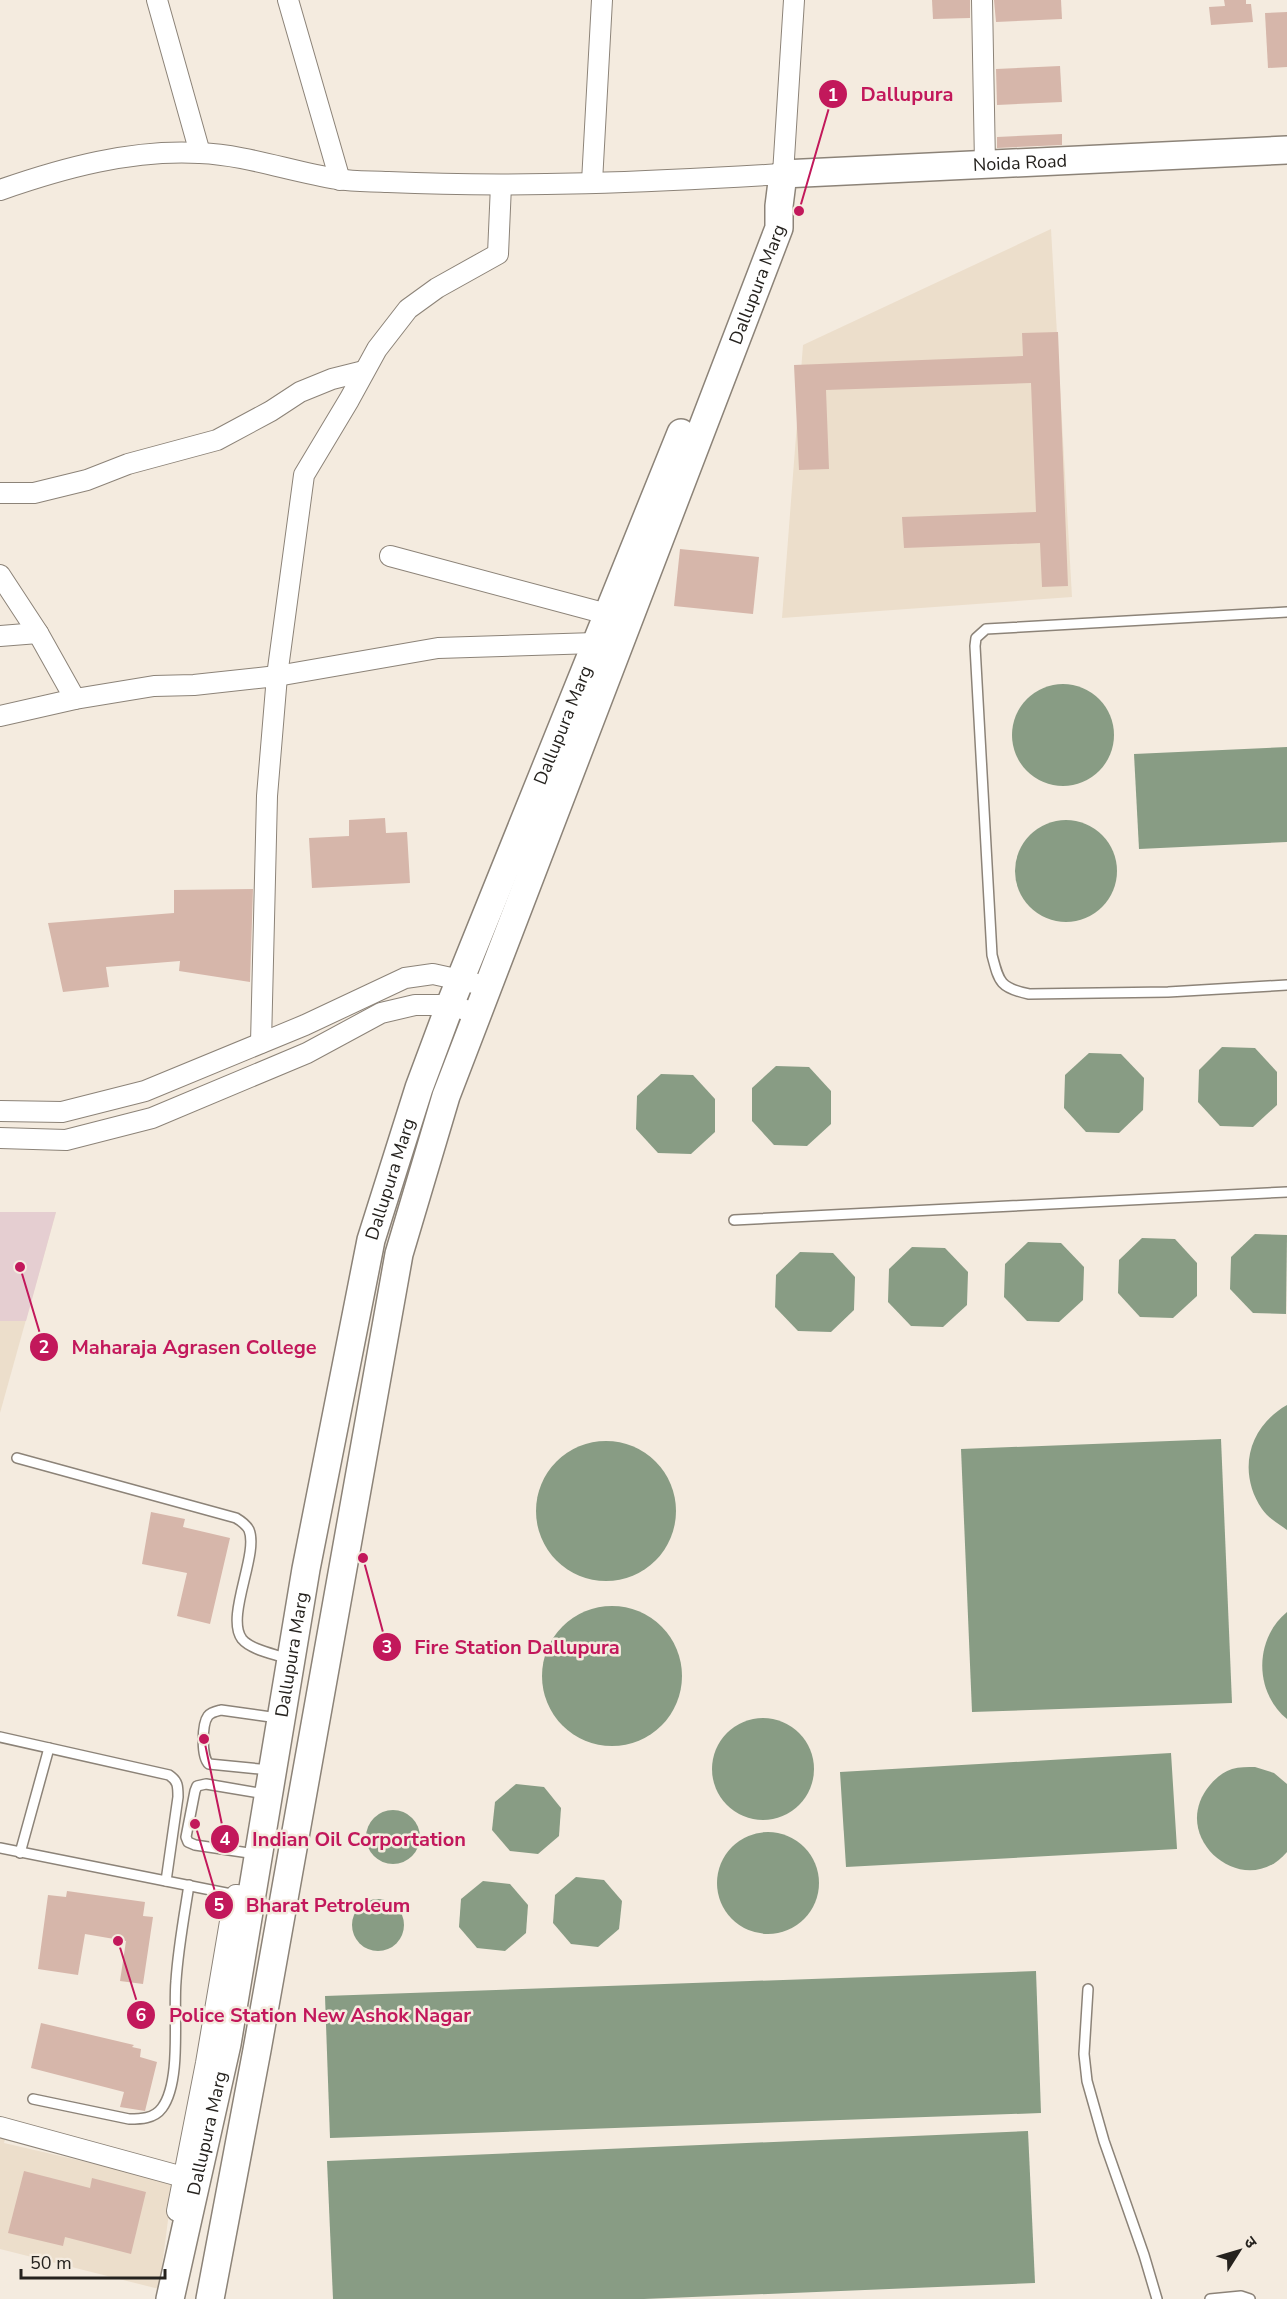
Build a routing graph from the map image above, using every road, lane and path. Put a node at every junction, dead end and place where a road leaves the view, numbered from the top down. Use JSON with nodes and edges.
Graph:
{"nodes":[{"id":1,"x":157,"y":0,"type":"edge"},
{"id":2,"x":288,"y":0,"type":"edge"},
{"id":3,"x":602,"y":0,"type":"edge"},
{"id":4,"x":794,"y":0,"type":"edge"},
{"id":5,"x":982,"y":0,"type":"edge"},
{"id":6,"x":1287,"y":150,"type":"edge"},
{"id":7,"x":200,"y":153,"type":"junction"},
{"id":8,"x":985,"y":164,"type":"junction"},
{"id":9,"x":783,"y":174,"type":"junction"},
{"id":10,"x":340,"y":180,"type":"junction"},
{"id":11,"x":592,"y":182,"type":"junction"},
{"id":12,"x":501,"y":185,"type":"junction"},
{"id":13,"x":0,"y":190,"type":"edge"},
{"id":14,"x":779,"y":206,"type":"junction"},
{"id":15,"x":364,"y":371,"type":"junction"},
{"id":16,"x":0,"y":493,"type":"edge"},
{"id":17,"x":390,"y":556,"type":"dead end"},
{"id":18,"x":0,"y":574,"type":"edge"},
{"id":19,"x":1287,"y":612,"type":"edge"},
{"id":20,"x":607,"y":614,"type":"junction"},
{"id":21,"x":38,"y":633,"type":"junction"},
{"id":22,"x":0,"y":636,"type":"edge"},
{"id":23,"x":595,"y":643,"type":"junction"},
{"id":24,"x":277,"y":676,"type":"junction"},
{"id":25,"x":75,"y":699,"type":"junction"},
{"id":26,"x":0,"y":716,"type":"edge"},
{"id":27,"x":462,"y":980,"type":"junction"},
{"id":28,"x":1287,"y":985,"type":"edge"},
{"id":29,"x":489,"y":986,"type":"junction"},
{"id":30,"x":450,"y":1005,"type":"junction"},
{"id":31,"x":478,"y":1014,"type":"junction"},
{"id":32,"x":261,"y":1043,"type":"junction"},
{"id":33,"x":0,"y":1111,"type":"edge"},
{"id":34,"x":0,"y":1138,"type":"edge"},
{"id":35,"x":1287,"y":1192,"type":"edge"},
{"id":36,"x":734,"y":1220,"type":"dead end"},
{"id":37,"x":17,"y":1458,"type":"dead end"},
{"id":38,"x":290,"y":1660,"type":"junction"},
{"id":39,"x":281,"y":1718,"type":"junction"},
{"id":40,"x":0,"y":1737,"type":"edge"},
{"id":41,"x":49,"y":1748,"type":"junction"},
{"id":42,"x":270,"y":1782,"type":"junction"},
{"id":43,"x":0,"y":1848,"type":"edge"},
{"id":44,"x":20,"y":1853,"type":"junction"},
{"id":45,"x":259,"y":1854,"type":"junction"},
{"id":46,"x":166,"y":1881,"type":"junction"},
{"id":47,"x":189,"y":1885,"type":"junction"},
{"id":48,"x":244,"y":1896,"type":"junction"},
{"id":49,"x":1088,"y":1989,"type":"dead end"},
{"id":50,"x":33,"y":2099,"type":"dead end"},
{"id":51,"x":0,"y":2127,"type":"edge"},
{"id":52,"x":190,"y":2178,"type":"junction"},
{"id":53,"x":160,"y":2299,"type":"edge"},
{"id":54,"x":170,"y":2299,"type":"edge"},
{"id":55,"x":210,"y":2299,"type":"edge"},
{"id":56,"x":1156,"y":2299,"type":"edge"},
{"id":57,"x":1210,"y":2299,"type":"edge"},
{"id":58,"x":1250,"y":2299,"type":"edge"}],
"edges":[{"from":1,"to":7,"type":"street"},
{"from":2,"to":10,"type":"street"},
{"from":3,"to":11,"type":"street"},
{"from":4,"to":9,"type":"street"},
{"from":5,"to":8,"type":"street"},
{"from":6,"to":8,"type":"main road","name":"Noida Road"},
{"from":7,"to":10,"type":"street"},
{"from":7,"to":13,"type":"street"},
{"from":8,"to":9,"type":"main road","name":"Noida Road"},
{"from":9,"to":11,"type":"street"},
{"from":9,"to":14,"type":"main road"},
{"from":10,"to":12,"type":"street"},
{"from":11,"to":12,"type":"street"},
{"from":12,"to":15,"type":"street"},
{"from":14,"to":20,"type":"main road","name":"Dallupura Marg"},
{"from":14,"to":29,"type":"main road","name":"Dallupura Marg"},
{"from":15,"to":16,"type":"street"},
{"from":15,"to":24,"type":"street"},
{"from":17,"to":20,"type":"street"},
{"from":18,"to":21,"type":"street"},
{"from":19,"to":28,"type":"lane"},
{"from":20,"to":23,"type":"main road","name":"Dallupura Marg"},
{"from":21,"to":22,"type":"street"},
{"from":21,"to":25,"type":"street"},
{"from":23,"to":24,"type":"street"},
{"from":23,"to":27,"type":"main road","name":"Dallupura Marg"},
{"from":24,"to":25,"type":"street"},
{"from":24,"to":32,"type":"street"},
{"from":25,"to":26,"type":"street"},
{"from":27,"to":29,"type":"street"},
{"from":27,"to":30,"type":"main road","name":"Dallupura Marg"},
{"from":27,"to":32,"type":"street"},
{"from":29,"to":31,"type":"main road","name":"Dallupura Marg"},
{"from":30,"to":31,"type":"street"},
{"from":30,"to":34,"type":"street"},
{"from":30,"to":38,"type":"main road","name":"Dallupura Marg"},
{"from":31,"to":55,"type":"main road","name":"Dallupura Marg"},
{"from":32,"to":33,"type":"street"},
{"from":35,"to":36,"type":"lane"},
{"from":37,"to":38,"type":"lane"},
{"from":38,"to":39,"type":"main road","name":"Dallupura Marg"},
{"from":39,"to":42,"type":"main road","name":"Dallupura Marg"},
{"from":39,"to":42,"type":"lane"},
{"from":40,"to":41,"type":"lane"},
{"from":41,"to":44,"type":"lane"},
{"from":41,"to":46,"type":"lane"},
{"from":42,"to":45,"type":"main road","name":"Dallupura Marg"},
{"from":42,"to":45,"type":"lane"},
{"from":43,"to":44,"type":"lane"},
{"from":44,"to":46,"type":"lane"},
{"from":45,"to":48,"type":"main road","name":"Dallupura Marg"},
{"from":46,"to":47,"type":"lane"},
{"from":47,"to":48,"type":"lane"},
{"from":47,"to":50,"type":"lane"},
{"from":48,"to":52,"type":"main road","name":"Dallupura Marg"},
{"from":49,"to":56,"type":"lane"},
{"from":51,"to":52,"type":"street"},
{"from":52,"to":53,"type":"street"},
{"from":52,"to":54,"type":"main road","name":"Dallupura Marg"},
{"from":57,"to":58,"type":"lane"}]}
